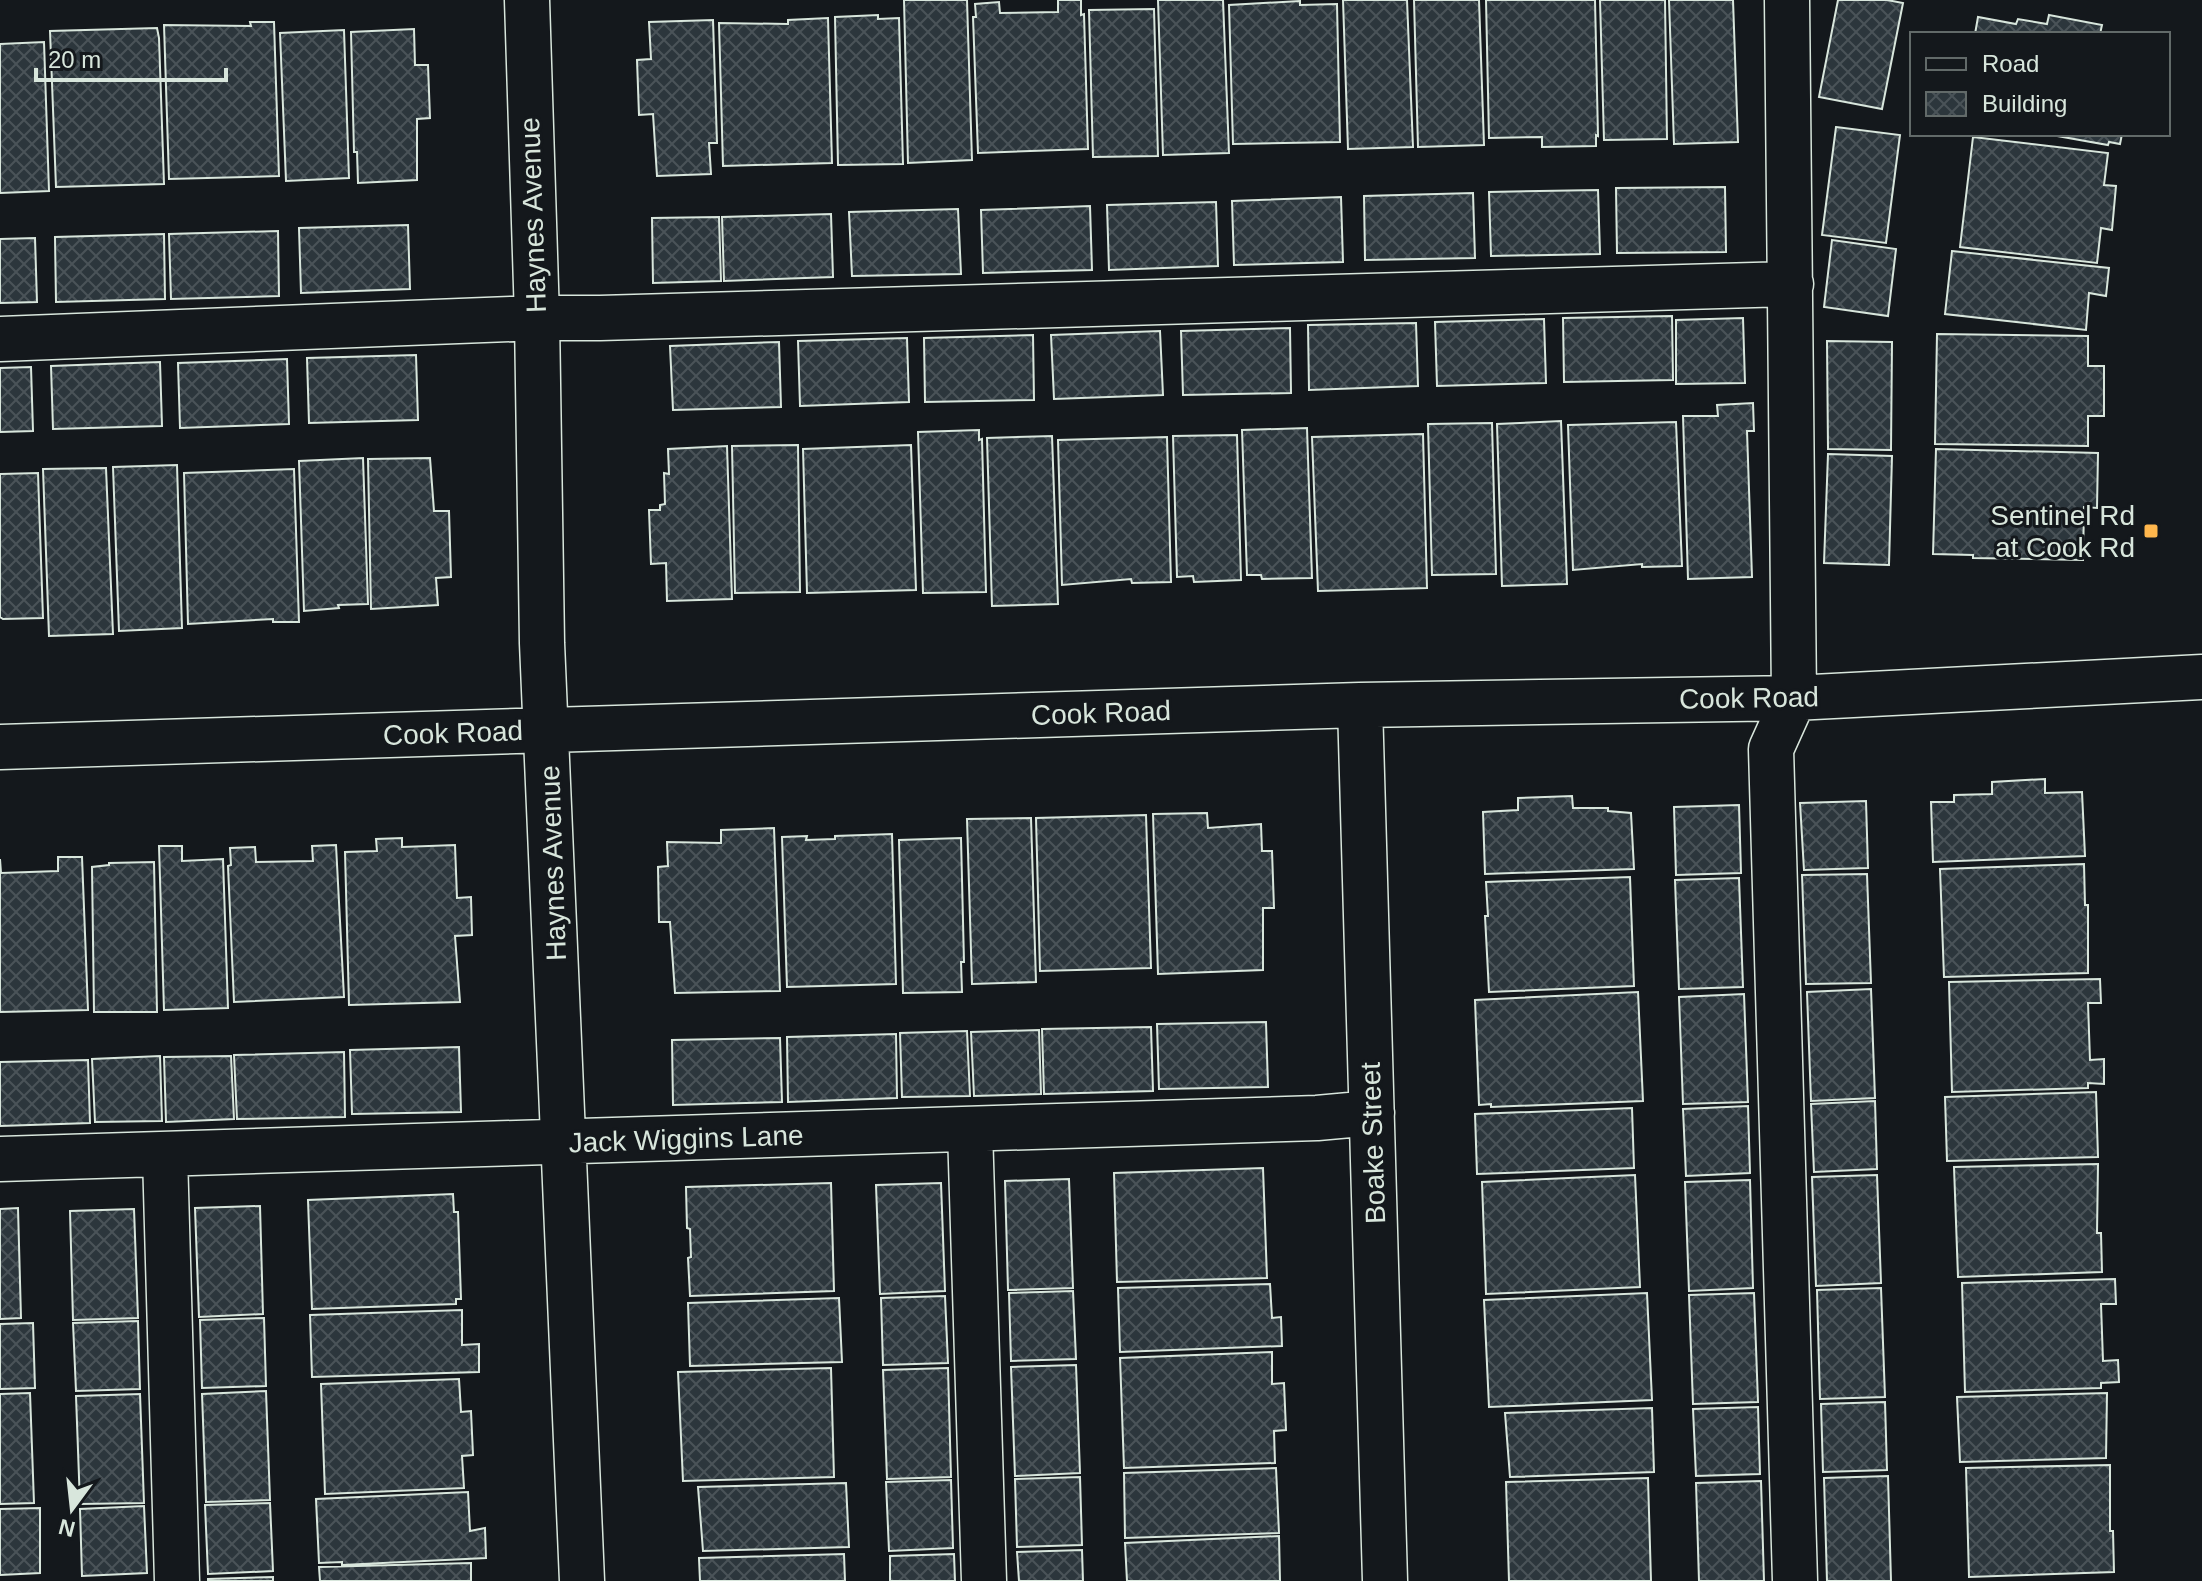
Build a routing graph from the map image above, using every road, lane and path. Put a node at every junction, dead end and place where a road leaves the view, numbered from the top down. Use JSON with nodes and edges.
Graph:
{"nodes":[{"id":1,"x":527,"y":0,"type":"edge"},
{"id":2,"x":1787,"y":0,"type":"edge"},
{"id":3,"x":1791,"y":284,"type":"junction"},
{"id":4,"x":537,"y":318,"type":"junction"},
{"id":5,"x":0,"y":339,"type":"edge"},
{"id":6,"x":2202,"y":677,"type":"edge"},
{"id":7,"x":1794,"y":698,"type":"junction"},
{"id":8,"x":1360,"y":705,"type":"junction"},
{"id":9,"x":547,"y":730,"type":"junction"},
{"id":10,"x":0,"y":747,"type":"edge"},
{"id":11,"x":1372,"y":1113,"type":"junction"},
{"id":12,"x":970,"y":1130,"type":"junction"},
{"id":13,"x":565,"y":1143,"type":"junction"},
{"id":14,"x":165,"y":1155,"type":"junction"},
{"id":15,"x":0,"y":1159,"type":"edge"},
{"id":16,"x":177,"y":1581,"type":"edge"},
{"id":17,"x":582,"y":1581,"type":"edge"},
{"id":18,"x":984,"y":1581,"type":"edge"},
{"id":19,"x":1385,"y":1581,"type":"edge"},
{"id":20,"x":1795,"y":1581,"type":"edge"}],
"edges":[{"from":1,"to":4,"type":"street","name":"Haynes Avenue"},
{"from":2,"to":3,"type":"street"},
{"from":3,"to":4,"type":"street"},
{"from":3,"to":7,"type":"street"},
{"from":4,"to":5,"type":"street"},
{"from":4,"to":9,"type":"street","name":"Haynes Avenue"},
{"from":6,"to":7,"type":"street","name":"Cook Road"},
{"from":7,"to":8,"type":"street","name":"Cook Road"},
{"from":7,"to":20,"type":"street"},
{"from":8,"to":9,"type":"street","name":"Cook Road"},
{"from":8,"to":11,"type":"street","name":"Boake Street"},
{"from":9,"to":10,"type":"street","name":"Cook Road"},
{"from":9,"to":13,"type":"street","name":"Haynes Avenue"},
{"from":11,"to":12,"type":"street","name":"Jack Wiggins Lane"},
{"from":11,"to":19,"type":"street","name":"Boake Street"},
{"from":12,"to":13,"type":"street","name":"Jack Wiggins Lane"},
{"from":12,"to":18,"type":"street"},
{"from":13,"to":14,"type":"street","name":"Jack Wiggins Lane"},
{"from":13,"to":17,"type":"street","name":"Haynes Avenue"},
{"from":14,"to":15,"type":"street","name":"Jack Wiggins Lane"},
{"from":14,"to":16,"type":"street"}]}
